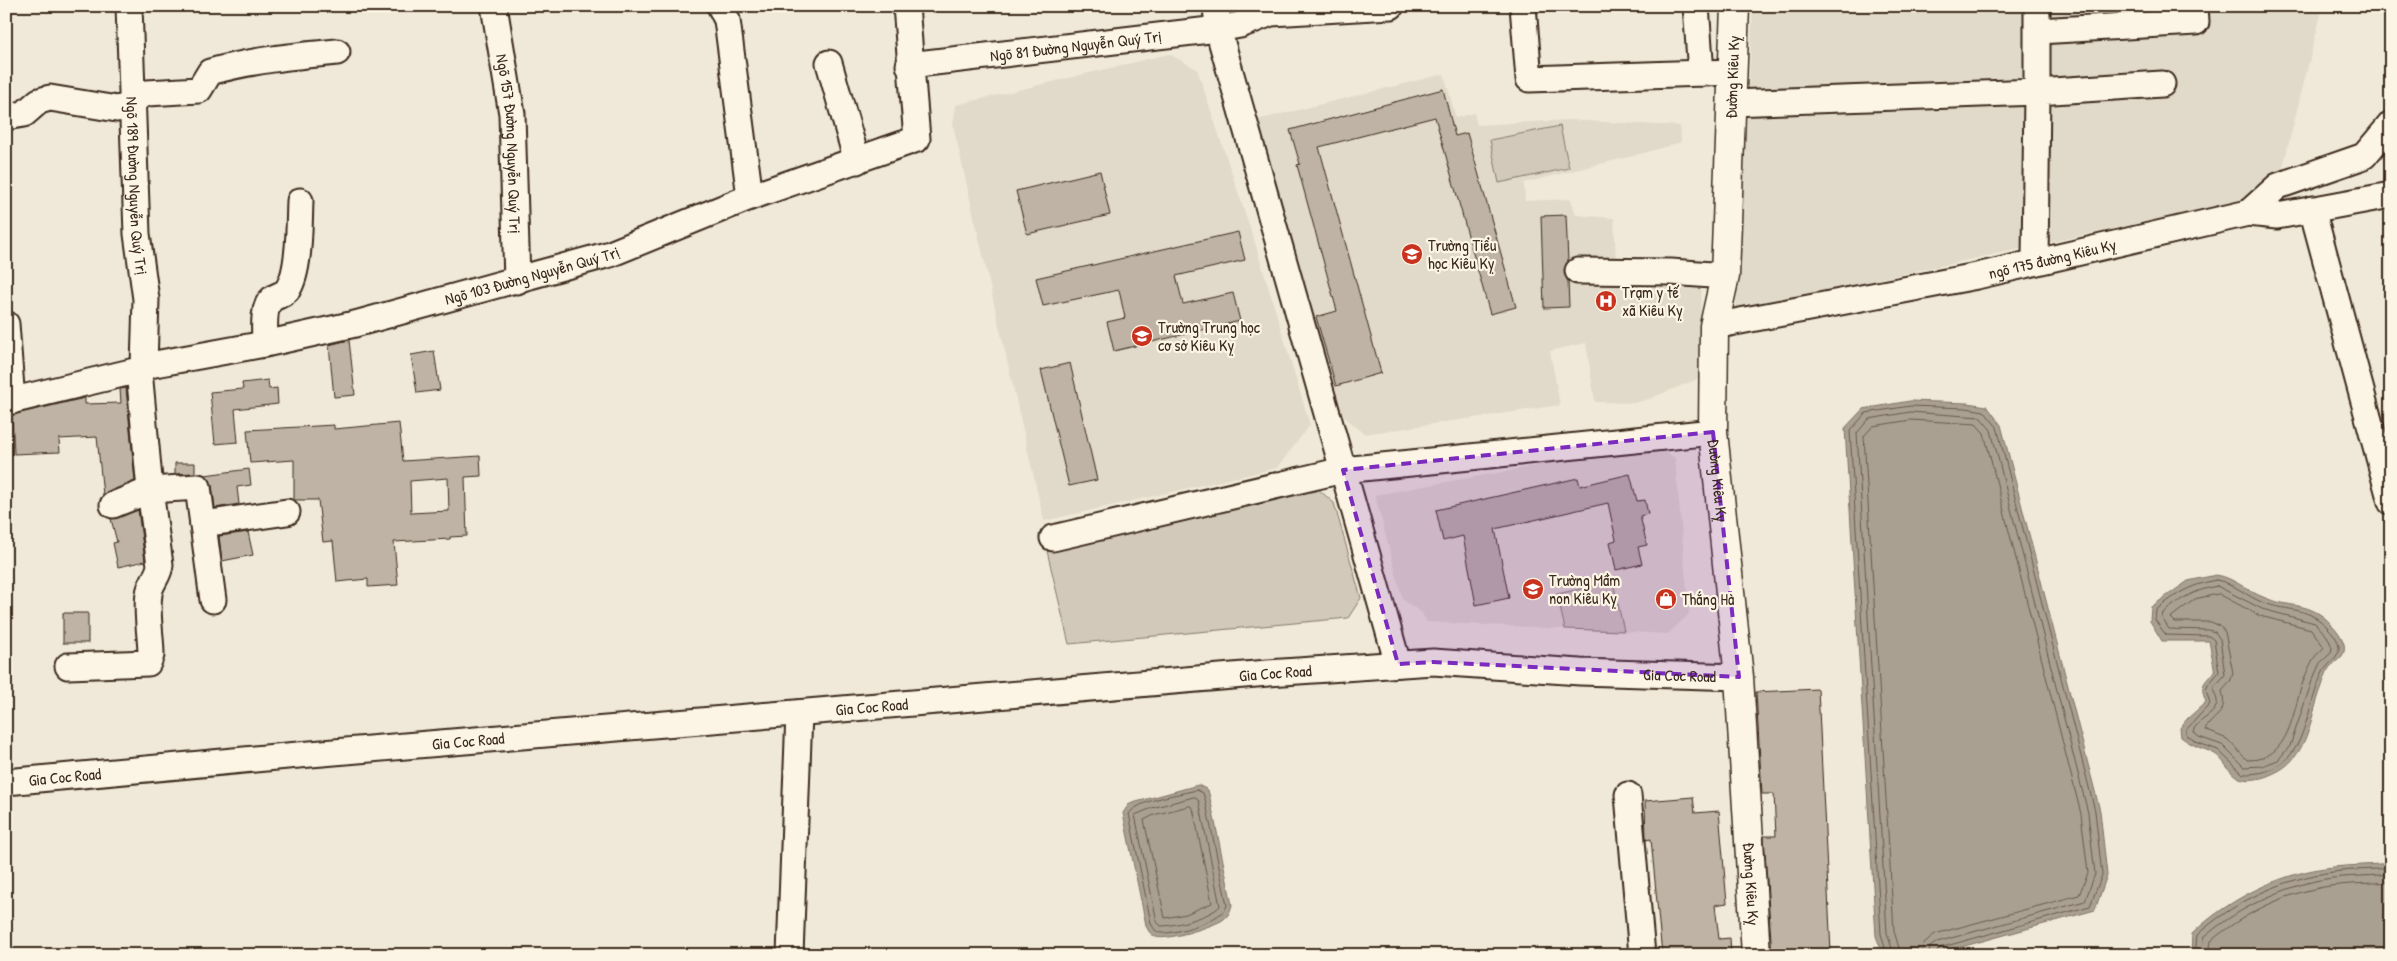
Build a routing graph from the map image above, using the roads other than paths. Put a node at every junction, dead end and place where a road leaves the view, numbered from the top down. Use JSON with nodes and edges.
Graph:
{"nodes":[{"id":1,"x":129,"y":6,"type":"edge"},
{"id":2,"x":494,"y":6,"type":"edge"},
{"id":3,"x":720,"y":6,"type":"edge"},
{"id":4,"x":906,"y":6,"type":"edge"},
{"id":5,"x":1391,"y":6,"type":"edge"},
{"id":6,"x":1523,"y":6,"type":"edge"},
{"id":7,"x":1696,"y":6,"type":"edge"},
{"id":8,"x":1735,"y":6,"type":"edge"},
{"id":9,"x":2037,"y":6,"type":"edge"},
{"id":10,"x":2195,"y":6,"type":"edge"},
{"id":11,"x":1217,"y":18,"type":"edge"},
{"id":12,"x":2038,"y":31,"type":"junction"},
{"id":13,"x":338,"y":52,"type":"dead end"},
{"id":14,"x":829,"y":63,"type":"dead end"},
{"id":15,"x":909,"y":65,"type":"junction"},
{"id":16,"x":1732,"y":72,"type":"junction"},
{"id":17,"x":1701,"y":73,"type":"junction"},
{"id":18,"x":2162,"y":84,"type":"dead end"},
{"id":19,"x":2037,"y":92,"type":"junction"},
{"id":20,"x":133,"y":100,"type":"junction"},
{"id":21,"x":1732,"y":103,"type":"junction"},
{"id":22,"x":6,"y":117,"type":"edge"},
{"id":23,"x":2391,"y":124,"type":"edge"},
{"id":24,"x":857,"y":162,"type":"junction"},
{"id":25,"x":2391,"y":194,"type":"edge"},
{"id":26,"x":750,"y":197,"type":"junction"},
{"id":27,"x":300,"y":201,"type":"dead end"},
{"id":28,"x":2312,"y":210,"type":"junction"},
{"id":29,"x":2248,"y":213,"type":"junction"},
{"id":30,"x":2035,"y":262,"type":"junction"},
{"id":31,"x":1578,"y":271,"type":"dead end"},
{"id":32,"x":1726,"y":276,"type":"junction"},
{"id":33,"x":517,"y":281,"type":"junction"},
{"id":34,"x":6,"y":324,"type":"edge"},
{"id":35,"x":1714,"y":326,"type":"junction"},
{"id":36,"x":265,"y":344,"type":"junction"},
{"id":37,"x":142,"y":368,"type":"junction"},
{"id":38,"x":9,"y":401,"type":"edge"},
{"id":39,"x":1713,"y":432,"type":"junction"},
{"id":40,"x":1343,"y":470,"type":"junction"},
{"id":41,"x":150,"y":490,"type":"junction"},
{"id":42,"x":2391,"y":502,"type":"edge"},
{"id":43,"x":113,"y":505,"type":"dead end"},
{"id":44,"x":287,"y":512,"type":"dead end"},
{"id":45,"x":203,"y":524,"type":"junction"},
{"id":46,"x":1054,"y":538,"type":"dead end"},
{"id":47,"x":213,"y":600,"type":"dead end"},
{"id":48,"x":1398,"y":664,"type":"junction"},
{"id":49,"x":68,"y":666,"type":"dead end"},
{"id":50,"x":1739,"y":677,"type":"junction"},
{"id":51,"x":799,"y":713,"type":"junction"},
{"id":52,"x":6,"y":782,"type":"edge"},
{"id":53,"x":1628,"y":795,"type":"dead end"},
{"id":54,"x":790,"y":955,"type":"edge"},
{"id":55,"x":1642,"y":955,"type":"edge"},
{"id":56,"x":1756,"y":955,"type":"edge"}],
"edges":[{"from":1,"to":20,"type":"street","name":"Ngõ 189 Đường Nguyễn Quý Trị"},
{"from":2,"to":33,"type":"street","name":"Ngõ 157 Đường Nguyễn Quý Trị"},
{"from":3,"to":26,"type":"street"},
{"from":4,"to":15,"type":"street","name":"Ngõ 103 Đường Nguyễn Quý Trị"},
{"from":5,"to":11,"type":"street","name":"Ngõ 81 Đường Nguyễn Quý Trị"},
{"from":6,"to":17,"type":"street"},
{"from":7,"to":17,"type":"street"},
{"from":8,"to":16,"type":"main road","name":"Đường Kiêu Kỵ"},
{"from":9,"to":12,"type":"street"},
{"from":10,"to":12,"type":"street"},
{"from":11,"to":15,"type":"street","name":"Ngõ 81 Đường Nguyễn Quý Trị"},
{"from":11,"to":40,"type":"street"},
{"from":12,"to":19,"type":"street"},
{"from":13,"to":20,"type":"street"},
{"from":14,"to":24,"type":"street"},
{"from":15,"to":24,"type":"street","name":"Ngõ 103 Đường Nguyễn Quý Trị"},
{"from":16,"to":17,"type":"street"},
{"from":16,"to":21,"type":"main road","name":"Đường Kiêu Kỵ"},
{"from":18,"to":19,"type":"street"},
{"from":19,"to":21,"type":"street"},
{"from":19,"to":30,"type":"street"},
{"from":20,"to":22,"type":"street"},
{"from":20,"to":37,"type":"street","name":"Ngõ 189 Đường Nguyễn Quý Trị"},
{"from":21,"to":32,"type":"main road","name":"Đường Kiêu Kỵ"},
{"from":23,"to":29,"type":"street"},
{"from":24,"to":26,"type":"street","name":"Ngõ 103 Đường Nguyễn Quý Trị"},
{"from":25,"to":28,"type":"street","name":"ngõ 175 đường Kiêu Kỵ"},
{"from":26,"to":33,"type":"street","name":"Ngõ 103 Đường Nguyễn Quý Trị"},
{"from":27,"to":36,"type":"street"},
{"from":28,"to":29,"type":"street","name":"ngõ 175 đường Kiêu Kỵ"},
{"from":28,"to":42,"type":"street"},
{"from":29,"to":30,"type":"street","name":"ngõ 175 đường Kiêu Kỵ"},
{"from":30,"to":35,"type":"street","name":"ngõ 175 đường Kiêu Kỵ"},
{"from":31,"to":32,"type":"street"},
{"from":32,"to":35,"type":"main road","name":"Đường Kiêu Kỵ"},
{"from":33,"to":36,"type":"street","name":"Ngõ 103 Đường Nguyễn Quý Trị"},
{"from":34,"to":38,"type":"street"},
{"from":35,"to":39,"type":"main road","name":"Đường Kiêu Kỵ"},
{"from":36,"to":37,"type":"street","name":"Ngõ 103 Đường Nguyễn Quý Trị"},
{"from":37,"to":38,"type":"street","name":"Ngõ 103 Đường Nguyễn Quý Trị"},
{"from":37,"to":41,"type":"street","name":"Ngõ 189 Đường Nguyễn Quý Trị"},
{"from":39,"to":40,"type":"street"},
{"from":39,"to":50,"type":"main road","name":"Đường Kiêu Kỵ"},
{"from":40,"to":46,"type":"street"},
{"from":40,"to":48,"type":"street"},
{"from":41,"to":43,"type":"street"},
{"from":41,"to":45,"type":"street"},
{"from":41,"to":49,"type":"street","name":"Ngõ 189 Đường Nguyễn Quý Trị"},
{"from":44,"to":45,"type":"street"},
{"from":45,"to":47,"type":"street"},
{"from":48,"to":50,"type":"street","name":"Gia Coc Road"},
{"from":48,"to":51,"type":"street","name":"Gia Coc Road"},
{"from":50,"to":56,"type":"main road","name":"Đường Kiêu Kỵ"},
{"from":51,"to":52,"type":"street","name":"Gia Coc Road"},
{"from":51,"to":54,"type":"street"},
{"from":53,"to":55,"type":"street"}]}
